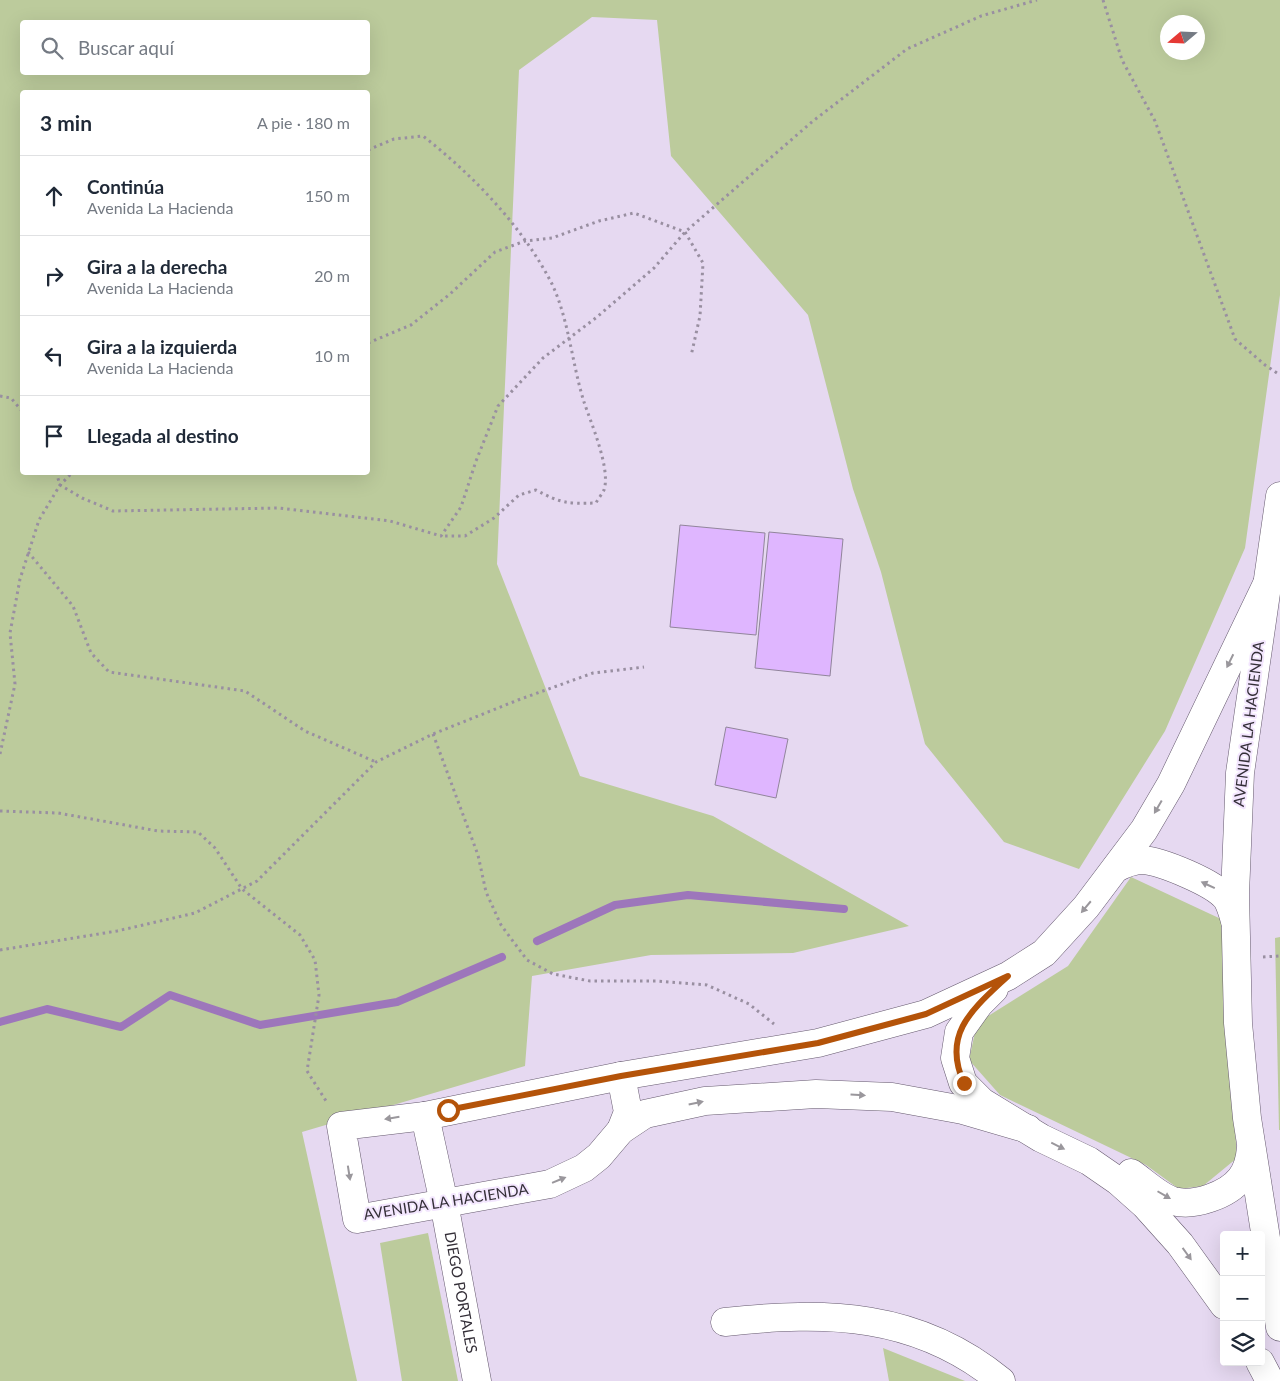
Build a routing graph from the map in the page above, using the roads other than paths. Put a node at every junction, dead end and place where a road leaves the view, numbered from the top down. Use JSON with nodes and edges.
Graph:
{"nodes":[{"id":1,"x":1280,"y":496,"type":"edge"},
{"id":2,"x":1266,"y":586,"type":"junction"},
{"id":3,"x":1116,"y":868,"type":"junction"},
{"id":4,"x":1236,"y":922,"type":"junction"},
{"id":5,"x":1008,"y":976,"type":"junction"},
{"id":6,"x":621,"y":1076,"type":"junction"},
{"id":7,"x":425,"y":1116,"type":"junction"},
{"id":8,"x":1028,"y":1129,"type":"junction"},
{"id":9,"x":621,"y":1130,"type":"junction"},
{"id":10,"x":1252,"y":1146,"type":"junction"},
{"id":11,"x":1089,"y":1161,"type":"junction"},
{"id":12,"x":444,"y":1203,"type":"junction"},
{"id":13,"x":1220,"y":1299,"type":"edge"},
{"id":14,"x":724,"y":1322,"type":"dead end"},
{"id":15,"x":1280,"y":1327,"type":"edge"},
{"id":16,"x":1262,"y":1366,"type":"edge"},
{"id":17,"x":477,"y":1381,"type":"edge"},
{"id":18,"x":1001,"y":1381,"type":"edge"},
{"id":19,"x":1270,"y":1381,"type":"edge"}],
"edges":[{"from":1,"to":2,"type":"street","name":"AVENIDA LA HACIENDA"},
{"from":2,"to":3,"type":"street","name":"AVENIDA LA HACIENDA","one_way":true},
{"from":2,"to":4,"type":"street","name":"AVENIDA LA HACIENDA"},
{"from":4,"to":3,"type":"street","name":"AVENIDA LA HACIENDA","one_way":true},
{"from":3,"to":5,"type":"street","name":"AVENIDA LA HACIENDA","one_way":true},
{"from":4,"to":10,"type":"street","name":"AVENIDA LA HACIENDA"},
{"from":5,"to":6,"type":"street","name":"AVENIDA LA HACIENDA"},
{"from":5,"to":8,"type":"street","name":"AVENIDA LA HACIENDA"},
{"from":6,"to":7,"type":"street","name":"AVENIDA LA HACIENDA"},
{"from":6,"to":9,"type":"street","name":"AVENIDA LA HACIENDA"},
{"from":7,"to":12,"type":"street","name":"DIEGO PORTALES"},
{"from":7,"to":12,"type":"street","name":"AVENIDA LA HACIENDA","one_way":true},
{"from":9,"to":8,"type":"street","name":"AVENIDA LA HACIENDA","one_way":true},
{"from":8,"to":11,"type":"street","name":"AVENIDA LA HACIENDA","one_way":true},
{"from":12,"to":9,"type":"street","name":"AVENIDA LA HACIENDA","one_way":true},
{"from":11,"to":10,"type":"street","name":"AVENIDA LA HACIENDA","one_way":true},
{"from":10,"to":15,"type":"street","name":"AVENIDA LA HACIENDA"},
{"from":11,"to":13,"type":"street","name":"AVENIDA LA HACIENDA","one_way":true},
{"from":12,"to":17,"type":"street","name":"DIEGO PORTALES"},
{"from":14,"to":18,"type":"street"},
{"from":16,"to":19,"type":"street"}]}
